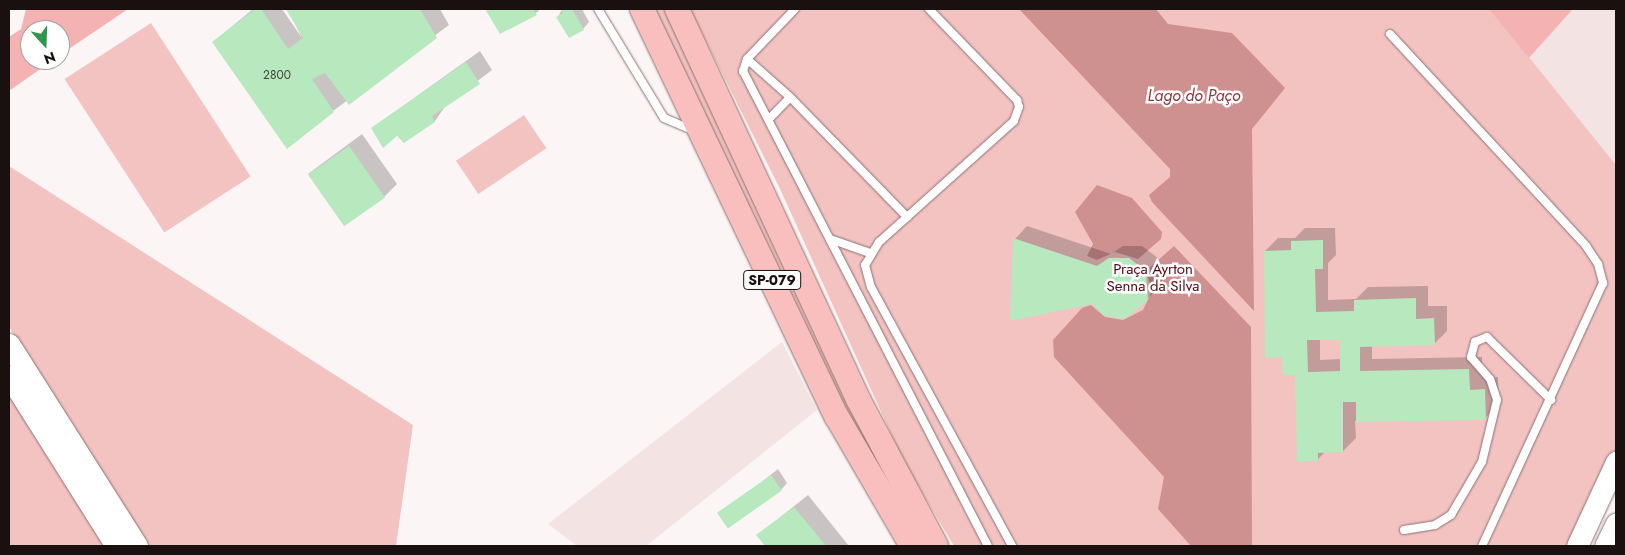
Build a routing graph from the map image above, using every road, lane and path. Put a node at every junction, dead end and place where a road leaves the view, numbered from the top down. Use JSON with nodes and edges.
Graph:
{"nodes":[{"id":1,"x":598,"y":9,"type":"edge"},
{"id":2,"x":642,"y":9,"type":"edge"},
{"id":3,"x":676,"y":9,"type":"edge"},
{"id":4,"x":795,"y":9,"type":"edge"},
{"id":5,"x":930,"y":9,"type":"edge"},
{"id":6,"x":1390,"y":34,"type":"dead end"},
{"id":7,"x":747,"y":59,"type":"junction"},
{"id":8,"x":790,"y":96,"type":"junction"},
{"id":9,"x":769,"y":119,"type":"junction"},
{"id":10,"x":703,"y":134,"type":"junction"},
{"id":11,"x":907,"y":217,"type":"junction"},
{"id":12,"x":830,"y":239,"type":"junction"},
{"id":13,"x":870,"y":253,"type":"junction"},
{"id":14,"x":9,"y":344,"type":"edge"},
{"id":15,"x":9,"y":376,"type":"edge"},
{"id":16,"x":1551,"y":400,"type":"junction"},
{"id":17,"x":1616,"y":462,"type":"edge"},
{"id":18,"x":1616,"y":523,"type":"edge"},
{"id":19,"x":1404,"y":530,"type":"dead end"},
{"id":20,"x":116,"y":546,"type":"edge"},
{"id":21,"x":137,"y":546,"type":"edge"},
{"id":22,"x":912,"y":546,"type":"edge"},
{"id":23,"x":936,"y":546,"type":"edge"},
{"id":24,"x":988,"y":546,"type":"edge"},
{"id":25,"x":1012,"y":546,"type":"edge"},
{"id":26,"x":1482,"y":546,"type":"edge"},
{"id":27,"x":1577,"y":546,"type":"edge"},
{"id":28,"x":1605,"y":546,"type":"edge"}],
"edges":[{"from":1,"to":10,"type":"lane"},
{"from":2,"to":10,"type":"main road","number":"SP-079"},
{"from":3,"to":23,"type":"main road","number":"SP-079"},
{"from":4,"to":7,"type":"lane"},
{"from":5,"to":11,"type":"lane"},
{"from":6,"to":16,"type":"lane"},
{"from":7,"to":8,"type":"lane"},
{"from":7,"to":9,"type":"lane"},
{"from":8,"to":9,"type":"lane"},
{"from":8,"to":11,"type":"lane"},
{"from":9,"to":12,"type":"lane"},
{"from":10,"to":22,"type":"main road","number":"SP-079"},
{"from":11,"to":13,"type":"lane"},
{"from":12,"to":13,"type":"lane"},
{"from":12,"to":24,"type":"lane"},
{"from":13,"to":25,"type":"lane"},
{"from":14,"to":21,"type":"street"},
{"from":15,"to":20,"type":"street"},
{"from":16,"to":19,"type":"lane"},
{"from":16,"to":26,"type":"lane"},
{"from":17,"to":27,"type":"street"},
{"from":18,"to":28,"type":"street"}]}
